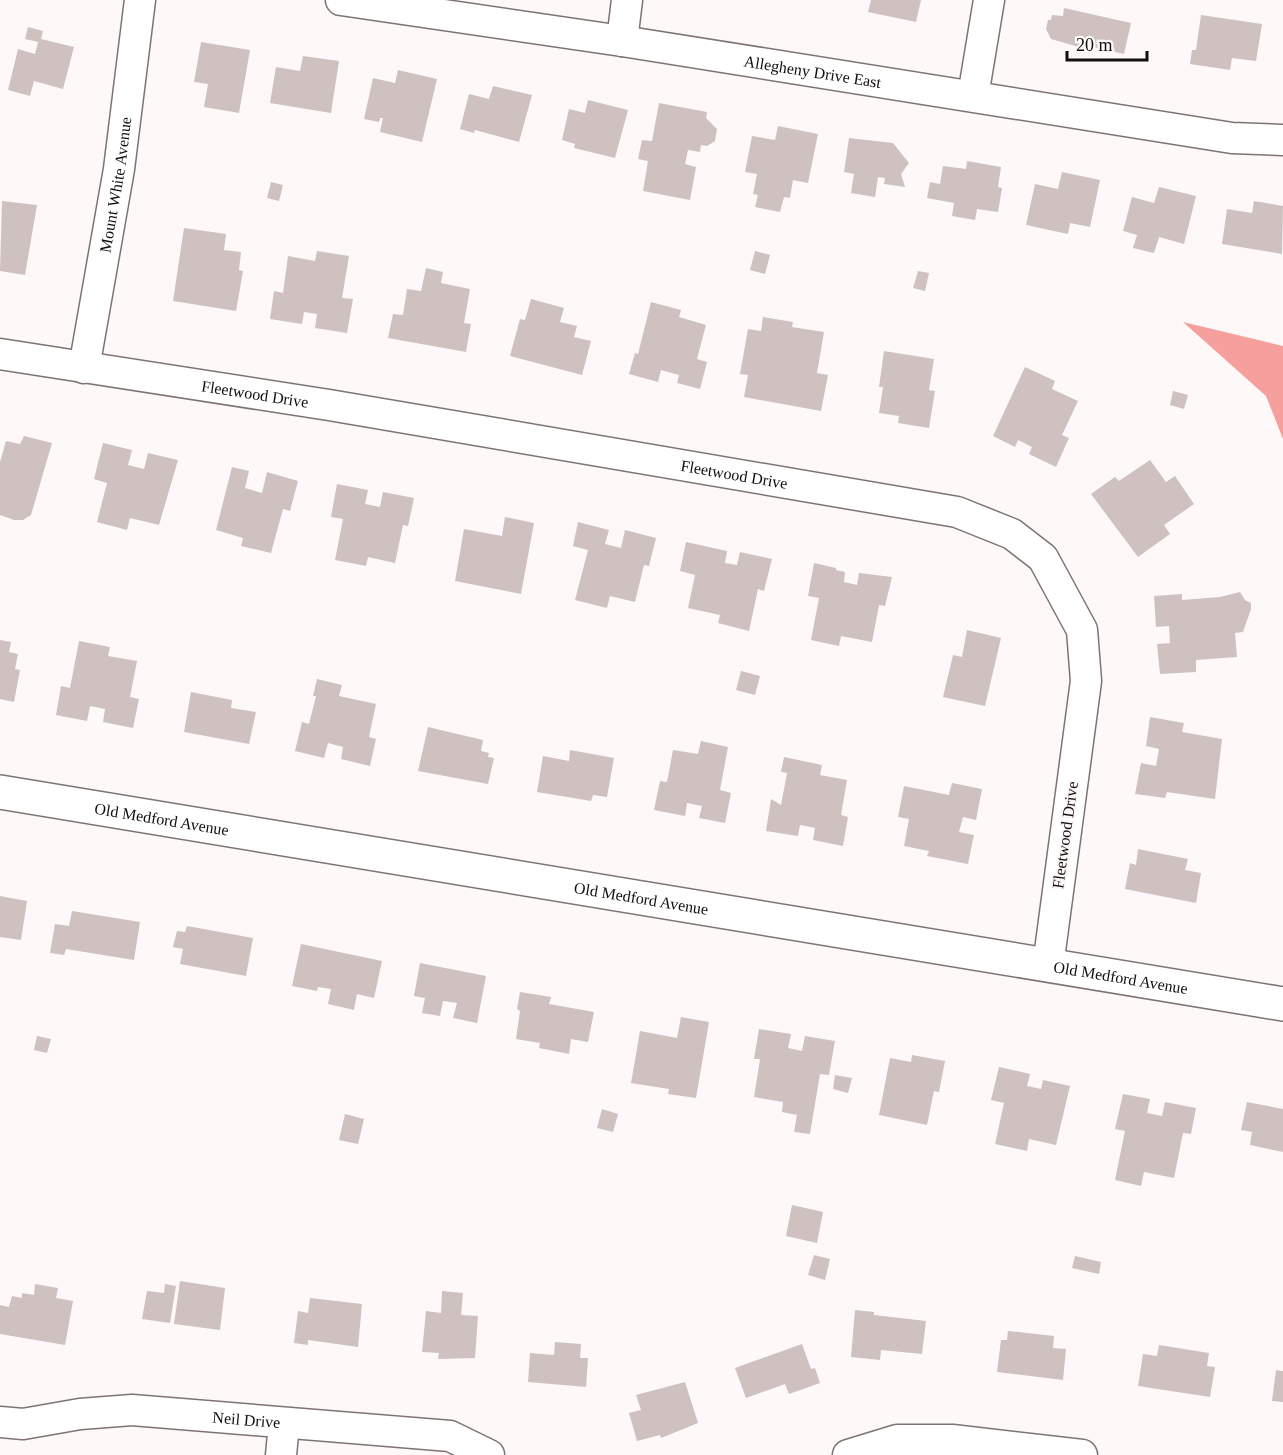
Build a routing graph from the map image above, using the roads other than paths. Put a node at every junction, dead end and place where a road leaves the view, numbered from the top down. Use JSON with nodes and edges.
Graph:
{"nodes":[{"id":1,"x":140,"y":0,"type":"edge"},
{"id":2,"x":341,"y":0,"type":"edge"},
{"id":3,"x":627,"y":0,"type":"edge"},
{"id":4,"x":989,"y":0,"type":"edge"},
{"id":5,"x":622,"y":41,"type":"junction"},
{"id":6,"x":973,"y":96,"type":"junction"},
{"id":7,"x":1283,"y":140,"type":"edge"},
{"id":8,"x":0,"y":354,"type":"edge"},
{"id":9,"x":84,"y":368,"type":"junction"},
{"id":10,"x":0,"y":792,"type":"edge"},
{"id":11,"x":1048,"y":966,"type":"junction"},
{"id":12,"x":1283,"y":1004,"type":"edge"},
{"id":13,"x":0,"y":1422,"type":"edge"},
{"id":14,"x":284,"y":1424,"type":"junction"},
{"id":15,"x":280,"y":1455,"type":"edge"},
{"id":16,"x":489,"y":1455,"type":"edge"},
{"id":17,"x":848,"y":1455,"type":"edge"},
{"id":18,"x":1082,"y":1455,"type":"edge"}],
"edges":[{"from":1,"to":9,"type":"street","name":"Mount White Avenue"},
{"from":2,"to":5,"type":"street","name":"Allegheny Drive East"},
{"from":3,"to":5,"type":"street"},
{"from":4,"to":6,"type":"street"},
{"from":5,"to":6,"type":"street","name":"Allegheny Drive East"},
{"from":6,"to":7,"type":"street","name":"Allegheny Drive East"},
{"from":8,"to":9,"type":"street","name":"Fleetwood Drive"},
{"from":9,"to":11,"type":"street","name":"Fleetwood Drive"},
{"from":10,"to":11,"type":"street","name":"Old Medford Avenue"},
{"from":11,"to":12,"type":"street","name":"Old Medford Avenue"},
{"from":13,"to":14,"type":"street","name":"Neil Drive"},
{"from":14,"to":15,"type":"street"},
{"from":14,"to":16,"type":"street","name":"Neil Drive"},
{"from":17,"to":18,"type":"street"}]}
